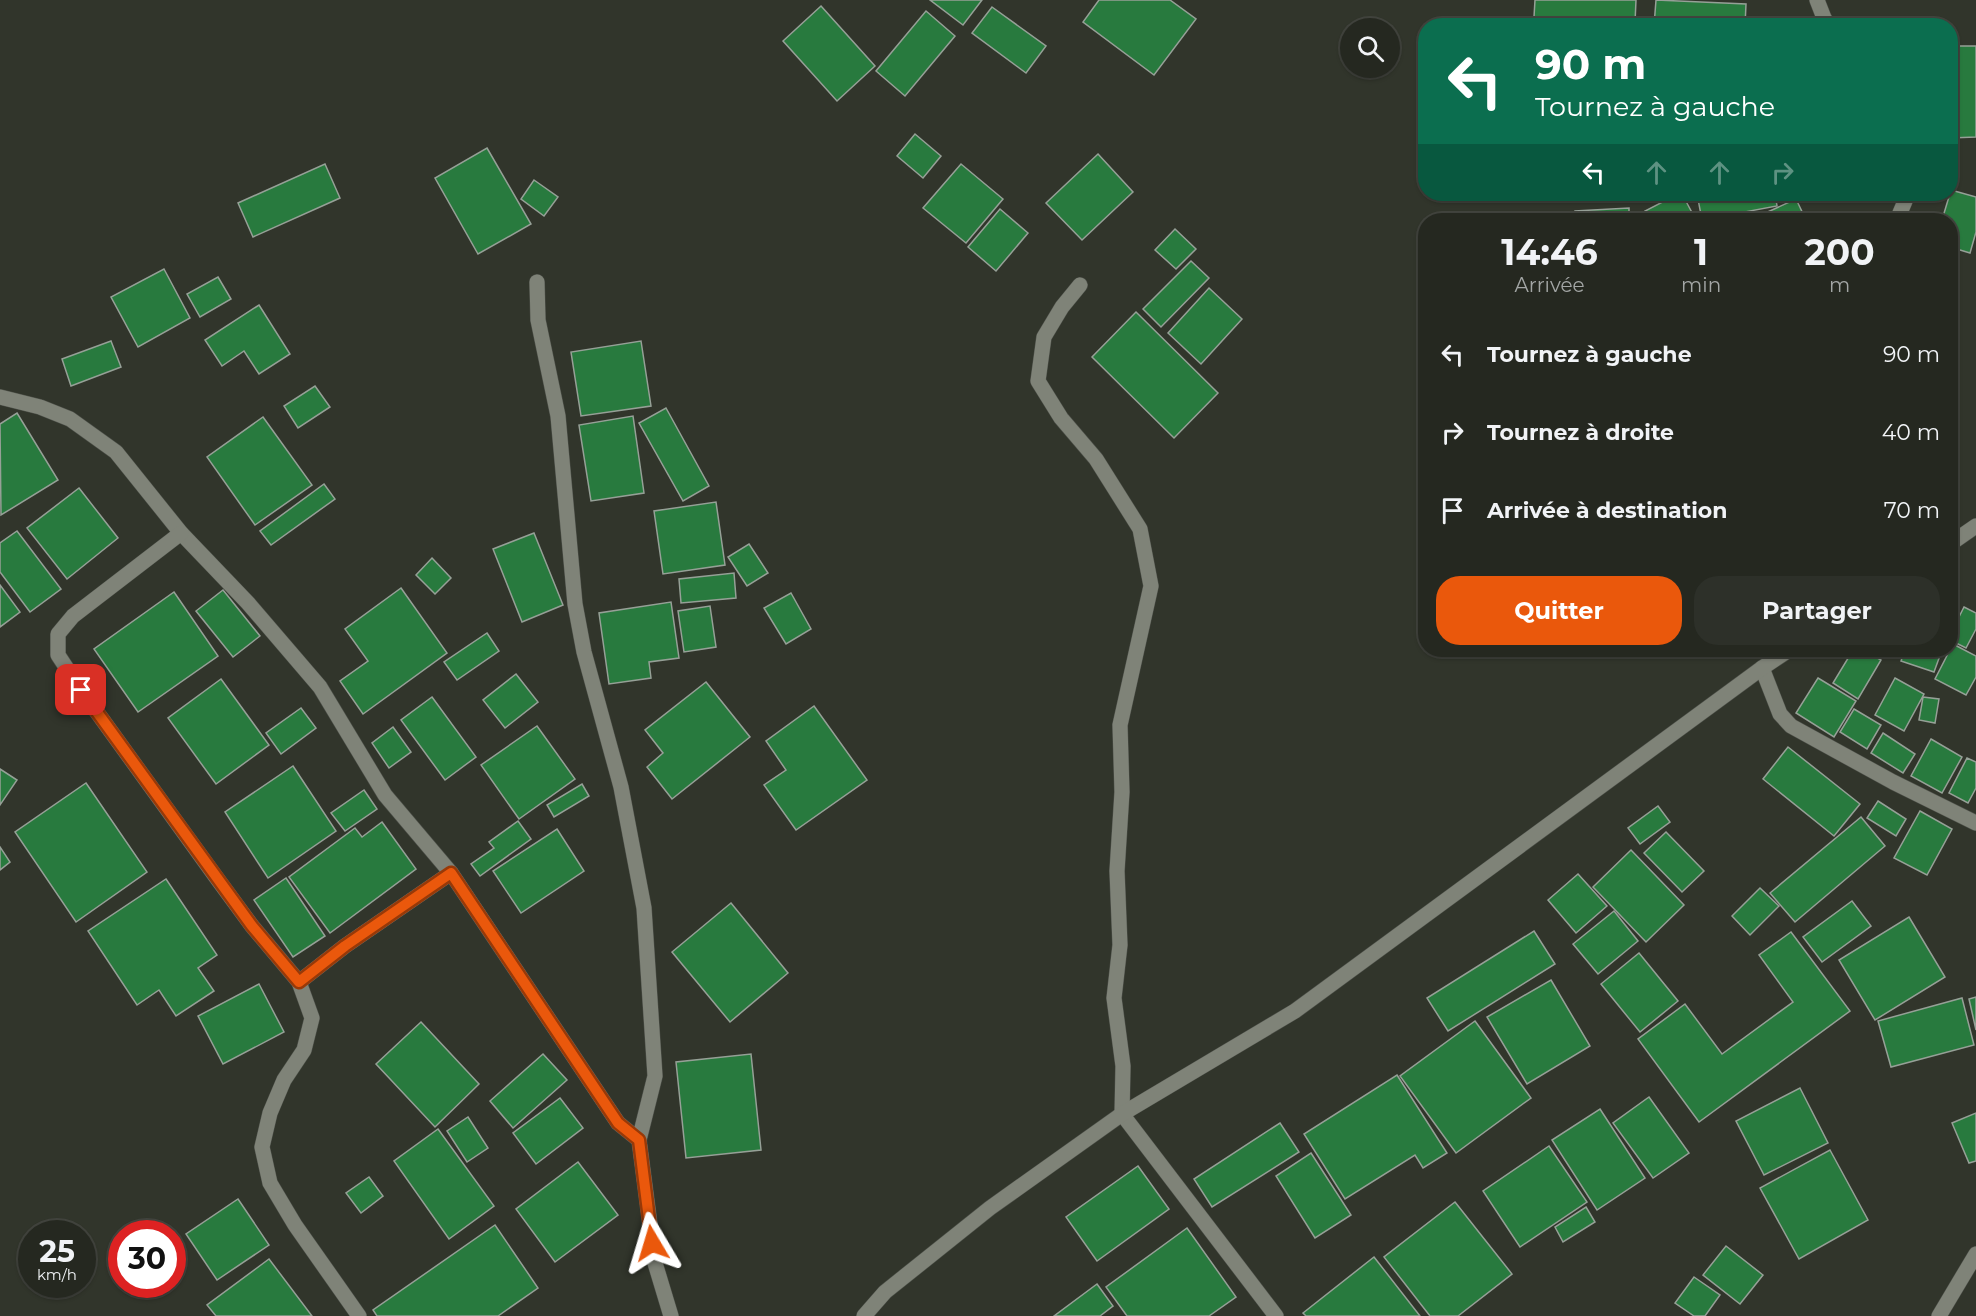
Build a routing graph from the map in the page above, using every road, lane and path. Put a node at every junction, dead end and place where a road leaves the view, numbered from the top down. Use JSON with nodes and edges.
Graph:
{"nodes":[{"id":1,"x":1817,"y":0,"type":"edge"},
{"id":2,"x":1824,"y":18,"type":"edge"},
{"id":3,"x":537,"y":282,"type":"dead end"},
{"id":4,"x":1080,"y":285,"type":"dead end"},
{"id":5,"x":0,"y":397,"type":"edge"},
{"id":6,"x":1976,"y":526,"type":"edge"},
{"id":7,"x":181,"y":533,"type":"junction"},
{"id":8,"x":1958,"y":538,"type":"edge"},
{"id":9,"x":1778,"y":657,"type":"edge"},
{"id":10,"x":1762,"y":668,"type":"junction"},
{"id":11,"x":1976,"y":823,"type":"edge"},
{"id":12,"x":451,"y":873,"type":"junction"},
{"id":13,"x":299,"y":982,"type":"junction"},
{"id":14,"x":1122,"y":1114,"type":"junction"},
{"id":15,"x":639,"y":1140,"type":"junction"},
{"id":16,"x":1976,"y":1254,"type":"edge"},
{"id":17,"x":1269,"y":1314,"type":"edge"},
{"id":18,"x":359,"y":1316,"type":"edge"},
{"id":19,"x":671,"y":1316,"type":"edge"},
{"id":20,"x":864,"y":1316,"type":"edge"},
{"id":21,"x":1939,"y":1316,"type":"edge"}],
"edges":[{"from":1,"to":2,"type":"street"},
{"from":3,"to":15,"type":"street"},
{"from":4,"to":14,"type":"street"},
{"from":5,"to":7,"type":"street"},
{"from":6,"to":8,"type":"street"},
{"from":7,"to":12,"type":"street"},
{"from":7,"to":13,"type":"street"},
{"from":9,"to":10,"type":"street"},
{"from":10,"to":11,"type":"street"},
{"from":10,"to":14,"type":"street"},
{"from":12,"to":13,"type":"street"},
{"from":12,"to":15,"type":"street"},
{"from":13,"to":18,"type":"street"},
{"from":14,"to":17,"type":"street"},
{"from":14,"to":20,"type":"street"},
{"from":15,"to":19,"type":"street"},
{"from":16,"to":21,"type":"street"}]}
